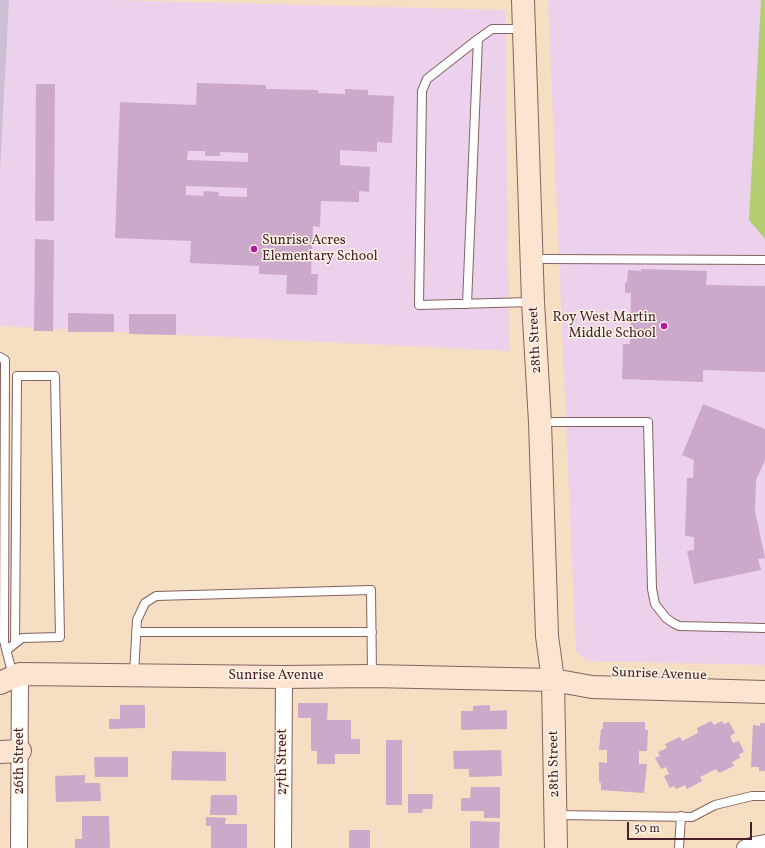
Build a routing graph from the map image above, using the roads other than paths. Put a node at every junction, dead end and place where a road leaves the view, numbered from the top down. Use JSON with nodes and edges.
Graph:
{"nodes":[{"id":1,"x":523,"y":0,"type":"edge"},
{"id":2,"x":532,"y":0,"type":"edge"},
{"id":3,"x":524,"y":29,"type":"junction"},
{"id":4,"x":478,"y":39,"type":"junction"},
{"id":5,"x":544,"y":259,"type":"junction"},
{"id":6,"x":765,"y":260,"type":"edge"},
{"id":7,"x":534,"y":302,"type":"junction"},
{"id":8,"x":467,"y":304,"type":"junction"},
{"id":9,"x":0,"y":357,"type":"edge"},
{"id":10,"x":547,"y":422,"type":"junction"},
{"id":11,"x":765,"y":628,"type":"edge"},
{"id":12,"x":136,"y":632,"type":"junction"},
{"id":13,"x":372,"y":632,"type":"junction"},
{"id":14,"x":2,"y":640,"type":"edge"},
{"id":15,"x":15,"y":643,"type":"junction"},
{"id":16,"x":7,"y":650,"type":"junction"},
{"id":17,"x":134,"y":675,"type":"junction"},
{"id":18,"x":372,"y":676,"type":"junction"},
{"id":19,"x":284,"y":677,"type":"junction"},
{"id":20,"x":11,"y":678,"type":"edge"},
{"id":21,"x":765,"y":678,"type":"edge"},
{"id":22,"x":553,"y":680,"type":"junction"},
{"id":23,"x":765,"y":692,"type":"edge"},
{"id":24,"x":10,"y":752,"type":"edge"},
{"id":25,"x":765,"y":796,"type":"edge"},
{"id":26,"x":556,"y":815,"type":"junction"},
{"id":27,"x":681,"y":816,"type":"junction"},
{"id":28,"x":765,"y":843,"type":"edge"},
{"id":29,"x":19,"y":848,"type":"edge"},
{"id":30,"x":282,"y":848,"type":"edge"},
{"id":31,"x":556,"y":848,"type":"edge"},
{"id":32,"x":679,"y":848,"type":"edge"},
{"id":33,"x":745,"y":848,"type":"edge"}],
"edges":[{"from":1,"to":3,"type":"street","name":"28th Street"},
{"from":2,"to":5,"type":"street","name":"28th Street"},
{"from":3,"to":4,"type":"lane"},
{"from":3,"to":7,"type":"street","name":"28th Street"},
{"from":4,"to":8,"type":"lane"},
{"from":4,"to":8,"type":"lane"},
{"from":5,"to":6,"type":"lane"},
{"from":5,"to":10,"type":"street","name":"28th Street"},
{"from":7,"to":8,"type":"lane"},
{"from":7,"to":10,"type":"street","name":"28th Street"},
{"from":9,"to":14,"type":"lane"},
{"from":10,"to":11,"type":"lane"},
{"from":10,"to":22,"type":"street","name":"28th Street"},
{"from":12,"to":13,"type":"lane"},
{"from":12,"to":13,"type":"lane"},
{"from":12,"to":17,"type":"lane"},
{"from":13,"to":18,"type":"lane"},
{"from":14,"to":16,"type":"lane"},
{"from":15,"to":15,"type":"lane"},
{"from":15,"to":16,"type":"lane"},
{"from":16,"to":20,"type":"lane"},
{"from":17,"to":19,"type":"street","name":"Sunrise Avenue"},
{"from":17,"to":20,"type":"street","name":"Sunrise Avenue"},
{"from":18,"to":19,"type":"street","name":"Sunrise Avenue"},
{"from":18,"to":22,"type":"street","name":"Sunrise Avenue"},
{"from":19,"to":30,"type":"street","name":"27th Street"},
{"from":20,"to":24,"type":"street","name":"26th Street"},
{"from":21,"to":22,"type":"street","name":"Sunrise Avenue"},
{"from":22,"to":23,"type":"street","name":"Sunrise Avenue"},
{"from":22,"to":26,"type":"street","name":"28th Street"},
{"from":24,"to":29,"type":"street","name":"26th Street"},
{"from":25,"to":27,"type":"lane"},
{"from":26,"to":27,"type":"lane"},
{"from":26,"to":31,"type":"street","name":"28th Street"},
{"from":27,"to":32,"type":"lane"},
{"from":28,"to":33,"type":"street"}]}
